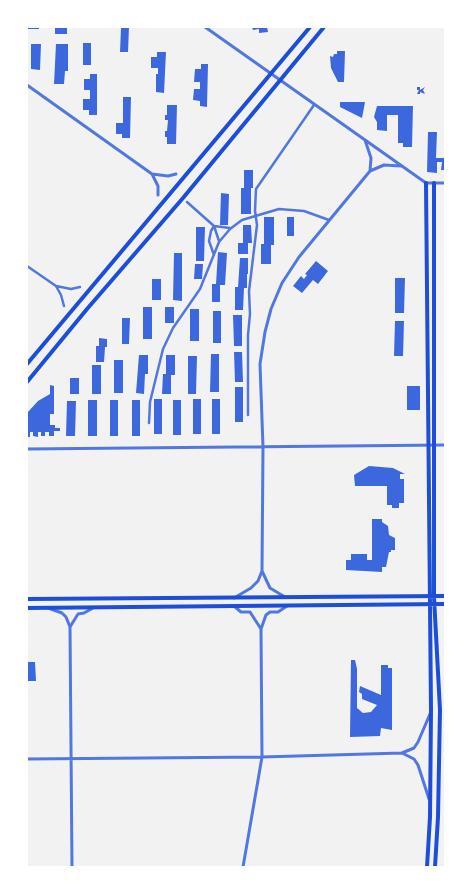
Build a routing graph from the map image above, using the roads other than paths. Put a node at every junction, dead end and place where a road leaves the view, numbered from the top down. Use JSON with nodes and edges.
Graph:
{"nodes":[{"id":1,"x":206,"y":27,"type":"edge"},
{"id":2,"x":310,"y":27,"type":"edge"},
{"id":3,"x":324,"y":27,"type":"edge"},
{"id":4,"x":271,"y":73,"type":"junction"},
{"id":5,"x":280,"y":81,"type":"junction"},
{"id":6,"x":27,"y":85,"type":"edge"},
{"id":7,"x":314,"y":105,"type":"junction"},
{"id":8,"x":365,"y":140,"type":"junction"},
{"id":9,"x":403,"y":166,"type":"junction"},
{"id":10,"x":370,"y":171,"type":"junction"},
{"id":11,"x":152,"y":174,"type":"junction"},
{"id":12,"x":176,"y":174,"type":"dead end"},
{"id":13,"x":426,"y":183,"type":"junction"},
{"id":14,"x":434,"y":183,"type":"junction"},
{"id":15,"x":445,"y":183,"type":"edge"},
{"id":16,"x":158,"y":195,"type":"dead end"},
{"id":17,"x":187,"y":202,"type":"dead end"},
{"id":18,"x":256,"y":214,"type":"junction"},
{"id":19,"x":329,"y":220,"type":"junction"},
{"id":20,"x":214,"y":226,"type":"junction"},
{"id":21,"x":230,"y":228,"type":"junction"},
{"id":22,"x":219,"y":242,"type":"junction"},
{"id":23,"x":214,"y":255,"type":"junction"},
{"id":24,"x":27,"y":266,"type":"edge"},
{"id":25,"x":56,"y":286,"type":"junction"},
{"id":26,"x":80,"y":287,"type":"dead end"},
{"id":27,"x":64,"y":306,"type":"dead end"},
{"id":28,"x":27,"y":364,"type":"edge"},
{"id":29,"x":27,"y":382,"type":"edge"},
{"id":30,"x":248,"y":415,"type":"dead end"},
{"id":31,"x":149,"y":422,"type":"dead end"},
{"id":32,"x":431,"y":446,"type":"junction"},
{"id":33,"x":445,"y":446,"type":"edge"},
{"id":34,"x":263,"y":447,"type":"junction"},
{"id":35,"x":27,"y":449,"type":"edge"},
{"id":36,"x":262,"y":571,"type":"junction"},
{"id":37,"x":432,"y":596,"type":"junction"},
{"id":38,"x":445,"y":596,"type":"edge"},
{"id":39,"x":234,"y":598,"type":"junction"},
{"id":40,"x":287,"y":598,"type":"junction"},
{"id":41,"x":27,"y":599,"type":"edge"},
{"id":42,"x":432,"y":604,"type":"junction"},
{"id":43,"x":445,"y":604,"type":"edge"},
{"id":44,"x":234,"y":606,"type":"junction"},
{"id":45,"x":287,"y":606,"type":"junction"},
{"id":46,"x":95,"y":607,"type":"junction"},
{"id":47,"x":27,"y":608,"type":"edge"},
{"id":48,"x":46,"y":608,"type":"junction"},
{"id":49,"x":70,"y":627,"type":"junction"},
{"id":50,"x":261,"y":629,"type":"junction"},
{"id":51,"x":432,"y":710,"type":"junction"},
{"id":52,"x":402,"y":754,"type":"junction"},
{"id":53,"x":262,"y":757,"type":"junction"},
{"id":54,"x":27,"y":759,"type":"edge"},
{"id":55,"x":71,"y":759,"type":"junction"},
{"id":56,"x":430,"y":802,"type":"junction"},
{"id":57,"x":72,"y":867,"type":"edge"},
{"id":58,"x":242,"y":867,"type":"edge"},
{"id":59,"x":427,"y":867,"type":"edge"},
{"id":60,"x":436,"y":867,"type":"edge"}],
"edges":[{"from":1,"to":4,"type":"street"},
{"from":2,"to":4,"type":"main road"},
{"from":3,"to":5,"type":"main road"},
{"from":4,"to":5,"type":"street"},
{"from":4,"to":28,"type":"main road"},
{"from":5,"to":7,"type":"street"},
{"from":5,"to":29,"type":"main road"},
{"from":6,"to":11,"type":"street"},
{"from":7,"to":8,"type":"street"},
{"from":7,"to":18,"type":"street"},
{"from":8,"to":9,"type":"street"},
{"from":8,"to":10,"type":"street"},
{"from":9,"to":10,"type":"street"},
{"from":9,"to":13,"type":"street"},
{"from":10,"to":19,"type":"street"},
{"from":11,"to":12,"type":"street"},
{"from":11,"to":16,"type":"street"},
{"from":13,"to":14,"type":"street"},
{"from":13,"to":32,"type":"main road"},
{"from":14,"to":15,"type":"street"},
{"from":14,"to":32,"type":"main road"},
{"from":17,"to":20,"type":"street"},
{"from":18,"to":19,"type":"street"},
{"from":18,"to":21,"type":"street"},
{"from":18,"to":30,"type":"street"},
{"from":19,"to":34,"type":"street"},
{"from":20,"to":21,"type":"street"},
{"from":20,"to":22,"type":"street"},
{"from":20,"to":23,"type":"street"},
{"from":21,"to":22,"type":"street"},
{"from":22,"to":23,"type":"street"},
{"from":23,"to":31,"type":"street"},
{"from":24,"to":25,"type":"street"},
{"from":25,"to":26,"type":"street"},
{"from":25,"to":27,"type":"street"},
{"from":32,"to":33,"type":"street"},
{"from":32,"to":34,"type":"street"},
{"from":32,"to":37,"type":"main road"},
{"from":34,"to":35,"type":"street"},
{"from":34,"to":36,"type":"street"},
{"from":36,"to":39,"type":"street"},
{"from":36,"to":40,"type":"street"},
{"from":37,"to":38,"type":"main road"},
{"from":37,"to":40,"type":"main road"},
{"from":37,"to":42,"type":"main road"},
{"from":39,"to":40,"type":"main road"},
{"from":39,"to":41,"type":"main road"},
{"from":42,"to":43,"type":"main road"},
{"from":42,"to":45,"type":"main road"},
{"from":42,"to":51,"type":"main road"},
{"from":42,"to":60,"type":"main road"},
{"from":44,"to":45,"type":"main road"},
{"from":44,"to":46,"type":"main road"},
{"from":44,"to":50,"type":"street"},
{"from":45,"to":50,"type":"street"},
{"from":46,"to":48,"type":"main road"},
{"from":46,"to":49,"type":"street"},
{"from":47,"to":48,"type":"main road"},
{"from":48,"to":49,"type":"street"},
{"from":49,"to":55,"type":"street"},
{"from":50,"to":53,"type":"street"},
{"from":51,"to":52,"type":"street"},
{"from":51,"to":56,"type":"main road"},
{"from":52,"to":53,"type":"street"},
{"from":52,"to":56,"type":"street"},
{"from":53,"to":55,"type":"street"},
{"from":53,"to":58,"type":"street"},
{"from":54,"to":55,"type":"street"},
{"from":55,"to":57,"type":"street"},
{"from":56,"to":59,"type":"main road"}]}
